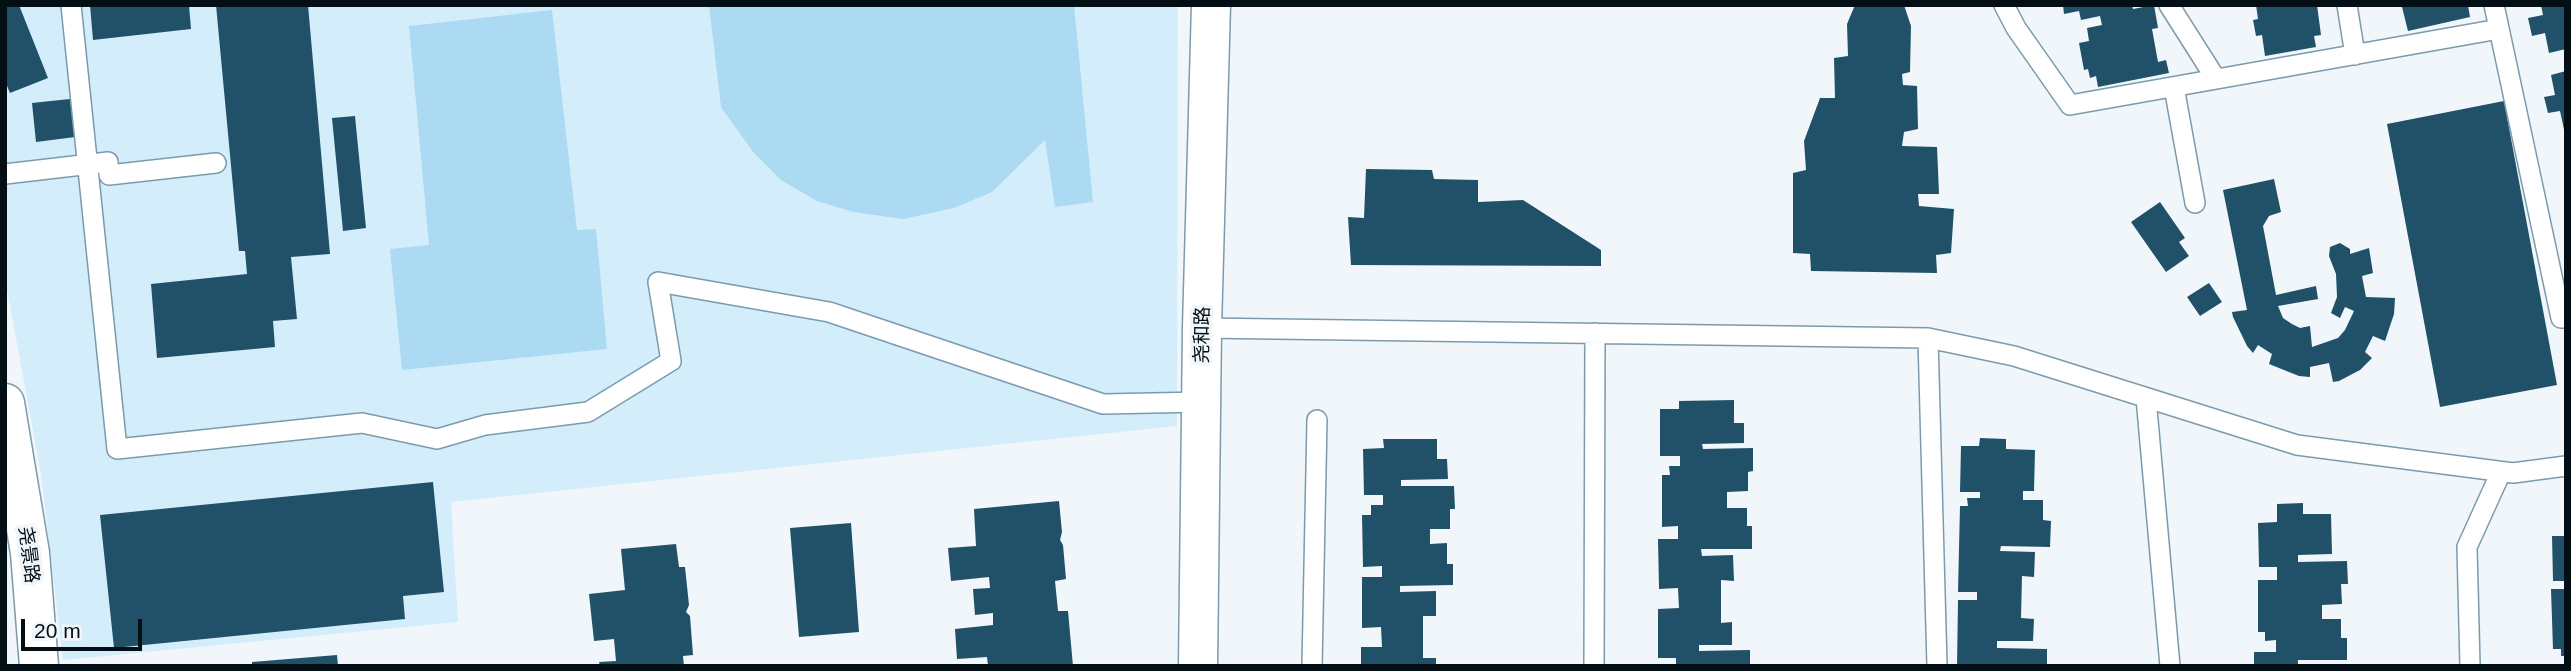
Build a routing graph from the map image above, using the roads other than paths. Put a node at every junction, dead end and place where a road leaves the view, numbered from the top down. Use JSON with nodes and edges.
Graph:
{"nodes":[{"id":1,"x":71,"y":5,"type":"edge"},
{"id":2,"x":1211,"y":5,"type":"edge"},
{"id":3,"x":2004,"y":5,"type":"edge"},
{"id":4,"x":2169,"y":5,"type":"edge"},
{"id":5,"x":2347,"y":5,"type":"edge"},
{"id":6,"x":2494,"y":5,"type":"edge"},
{"id":7,"x":2499,"y":29,"type":"junction"},
{"id":8,"x":2355,"y":55,"type":"junction"},
{"id":9,"x":2216,"y":79,"type":"junction"},
{"id":10,"x":2174,"y":87,"type":"junction"},
{"id":11,"x":216,"y":163,"type":"dead end"},
{"id":12,"x":87,"y":164,"type":"junction"},
{"id":13,"x":5,"y":174,"type":"edge"},
{"id":14,"x":2195,"y":202,"type":"dead end"},
{"id":15,"x":2566,"y":318,"type":"edge"},
{"id":16,"x":1202,"y":328,"type":"junction"},
{"id":17,"x":1595,"y":333,"type":"junction"},
{"id":18,"x":1928,"y":338,"type":"junction"},
{"id":19,"x":2146,"y":398,"type":"junction"},
{"id":20,"x":1202,"y":402,"type":"junction"},
{"id":21,"x":5,"y":403,"type":"edge"},
{"id":22,"x":1317,"y":420,"type":"dead end"},
{"id":23,"x":2566,"y":466,"type":"edge"},
{"id":24,"x":2501,"y":472,"type":"junction"},
{"id":25,"x":39,"y":666,"type":"edge"},
{"id":26,"x":1198,"y":666,"type":"edge"},
{"id":27,"x":1312,"y":666,"type":"edge"},
{"id":28,"x":1594,"y":666,"type":"edge"},
{"id":29,"x":1937,"y":666,"type":"edge"},
{"id":30,"x":2170,"y":666,"type":"edge"},
{"id":31,"x":2470,"y":666,"type":"edge"}],
"edges":[{"from":1,"to":12,"type":"lane"},
{"from":2,"to":16,"type":"main road","name":"尧和路"},
{"from":3,"to":10,"type":"lane"},
{"from":4,"to":9,"type":"lane"},
{"from":5,"to":8,"type":"lane"},
{"from":6,"to":7,"type":"lane"},
{"from":7,"to":8,"type":"lane"},
{"from":7,"to":15,"type":"lane"},
{"from":8,"to":9,"type":"lane"},
{"from":9,"to":10,"type":"lane"},
{"from":10,"to":14,"type":"lane"},
{"from":11,"to":12,"type":"lane"},
{"from":12,"to":13,"type":"lane"},
{"from":12,"to":20,"type":"lane"},
{"from":16,"to":17,"type":"lane"},
{"from":16,"to":20,"type":"main road","name":"尧和路"},
{"from":17,"to":18,"type":"lane"},
{"from":17,"to":28,"type":"lane"},
{"from":18,"to":19,"type":"lane"},
{"from":18,"to":29,"type":"lane"},
{"from":19,"to":24,"type":"lane"},
{"from":19,"to":30,"type":"lane"},
{"from":20,"to":26,"type":"main road","name":"尧和路"},
{"from":21,"to":25,"type":"main road","name":"尧景路"},
{"from":22,"to":27,"type":"lane"},
{"from":23,"to":24,"type":"lane"},
{"from":24,"to":31,"type":"lane"}]}
